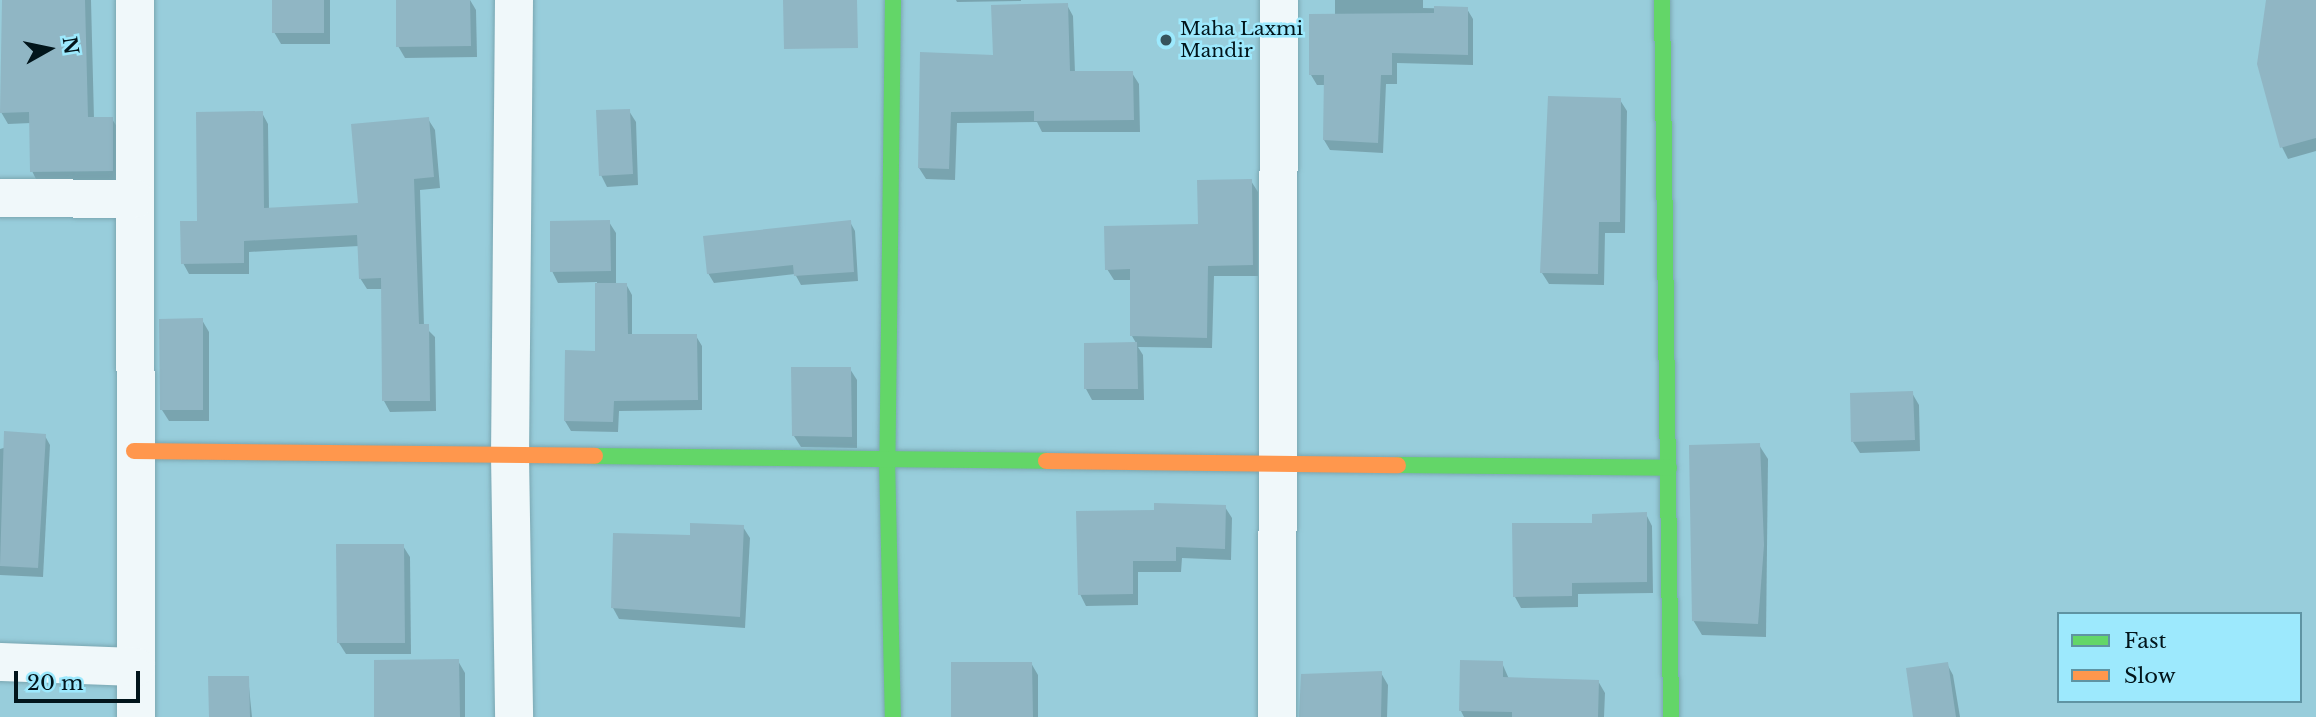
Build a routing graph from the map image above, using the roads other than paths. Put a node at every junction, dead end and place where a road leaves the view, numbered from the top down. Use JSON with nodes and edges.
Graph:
{"nodes":[{"id":1,"x":135,"y":0,"type":"edge"},
{"id":2,"x":514,"y":0,"type":"edge"},
{"id":3,"x":894,"y":0,"type":"edge"},
{"id":4,"x":1279,"y":0,"type":"edge"},
{"id":5,"x":1662,"y":0,"type":"edge"},
{"id":6,"x":0,"y":198,"type":"edge"},
{"id":7,"x":135,"y":199,"type":"junction"},
{"id":8,"x":134,"y":451,"type":"junction"},
{"id":9,"x":510,"y":455,"type":"junction"},
{"id":10,"x":887,"y":459,"type":"junction"},
{"id":11,"x":1275,"y":463,"type":"junction"},
{"id":12,"x":1669,"y":468,"type":"junction"},
{"id":13,"x":0,"y":662,"type":"edge"},
{"id":14,"x":136,"y":667,"type":"junction"},
{"id":15,"x":136,"y":717,"type":"edge"},
{"id":16,"x":514,"y":717,"type":"edge"},
{"id":17,"x":893,"y":717,"type":"edge"},
{"id":18,"x":1278,"y":717,"type":"edge"},
{"id":19,"x":1671,"y":717,"type":"edge"}],
"edges":[{"from":1,"to":7,"type":"street"},
{"from":2,"to":9,"type":"street"},
{"from":3,"to":10,"type":"street"},
{"from":4,"to":11,"type":"street"},
{"from":5,"to":12,"type":"street"},
{"from":6,"to":7,"type":"street"},
{"from":7,"to":8,"type":"street"},
{"from":8,"to":9,"type":"street"},
{"from":8,"to":14,"type":"street"},
{"from":9,"to":10,"type":"street"},
{"from":9,"to":16,"type":"street"},
{"from":10,"to":11,"type":"street"},
{"from":10,"to":17,"type":"street"},
{"from":11,"to":12,"type":"street"},
{"from":11,"to":18,"type":"street"},
{"from":12,"to":19,"type":"street"},
{"from":13,"to":14,"type":"street"},
{"from":14,"to":15,"type":"street"}]}
